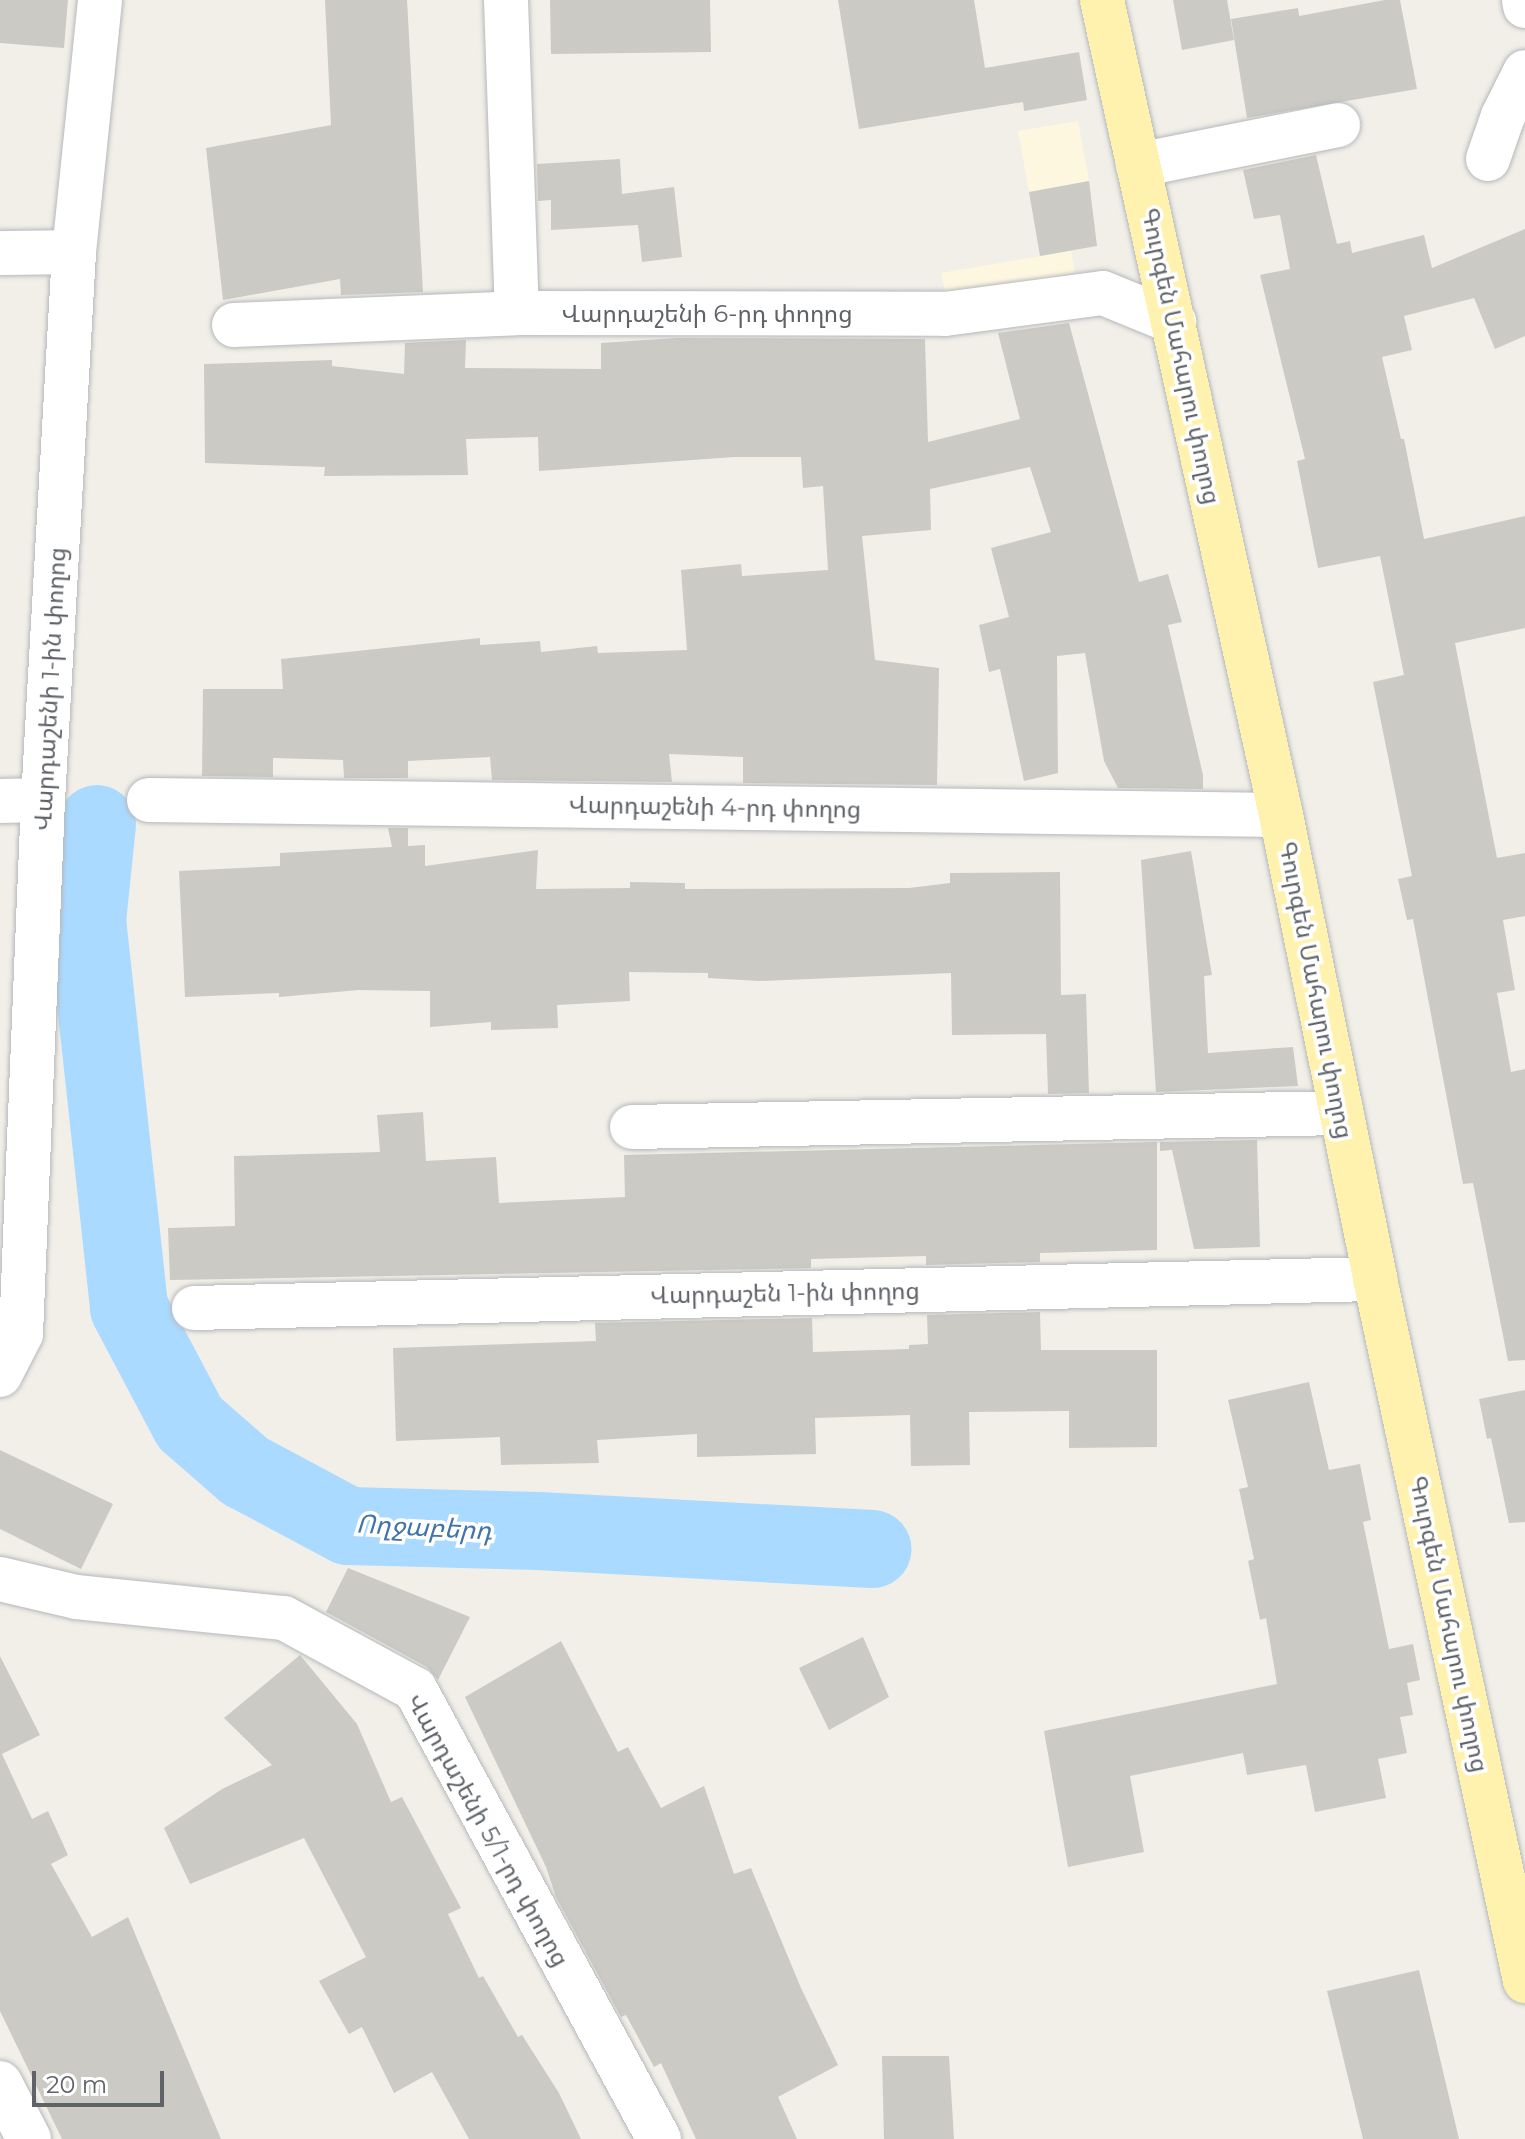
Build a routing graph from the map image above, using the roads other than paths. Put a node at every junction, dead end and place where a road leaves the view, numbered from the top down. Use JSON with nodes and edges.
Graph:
{"nodes":[{"id":1,"x":100,"y":0,"type":"edge"},
{"id":2,"x":506,"y":0,"type":"edge"},
{"id":3,"x":1102,"y":0,"type":"edge"},
{"id":4,"x":1525,"y":72,"type":"edge"},
{"id":5,"x":1338,"y":125,"type":"dead end"},
{"id":6,"x":1488,"y":159,"type":"dead end"},
{"id":7,"x":1138,"y":165,"type":"junction"},
{"id":8,"x":74,"y":252,"type":"junction"},
{"id":9,"x":0,"y":253,"type":"edge"},
{"id":10,"x":517,"y":313,"type":"junction"},
{"id":11,"x":1174,"y":322,"type":"junction"},
{"id":12,"x":234,"y":325,"type":"dead end"},
{"id":13,"x":43,"y":800,"type":"junction"},
{"id":14,"x":149,"y":800,"type":"dead end"},
{"id":15,"x":0,"y":801,"type":"edge"},
{"id":16,"x":1281,"y":815,"type":"junction"},
{"id":17,"x":1341,"y":1113,"type":"junction"},
{"id":18,"x":632,"y":1127,"type":"dead end"},
{"id":19,"x":1375,"y":1279,"type":"junction"},
{"id":20,"x":194,"y":1308,"type":"dead end"},
{"id":21,"x":0,"y":1375,"type":"edge"},
{"id":22,"x":0,"y":1579,"type":"edge"},
{"id":23,"x":1525,"y":1981,"type":"edge"},
{"id":24,"x":0,"y":2083,"type":"edge"},
{"id":25,"x":29,"y":2139,"type":"edge"},
{"id":26,"x":659,"y":2139,"type":"edge"}],
"edges":[{"from":1,"to":8,"type":"street","name":"Վարդաշենի 1-ին փողոց"},
{"from":2,"to":10,"type":"street"},
{"from":3,"to":7,"type":"main road","name":"Գուրգեն Մահարու փողոց"},
{"from":4,"to":6,"type":"street"},
{"from":5,"to":7,"type":"street"},
{"from":7,"to":11,"type":"main road","name":"Գուրգեն Մահարու փողոց"},
{"from":8,"to":9,"type":"street"},
{"from":8,"to":13,"type":"street","name":"Վարդաշենի 1-ին փողոց"},
{"from":10,"to":11,"type":"street","name":"Վարդաշենի 6-րդ փողոց"},
{"from":10,"to":12,"type":"street","name":"Վարդաշենի 6-րդ փողոց"},
{"from":11,"to":16,"type":"main road","name":"Գուրգեն Մահարու փողոց"},
{"from":13,"to":15,"type":"street"},
{"from":13,"to":21,"type":"street","name":"Վարդաշենի 1-ին փողոց"},
{"from":14,"to":16,"type":"street","name":"Վարդաշենի 4-րդ փողոց"},
{"from":16,"to":17,"type":"main road","name":"Գուրգեն Մահարու փողոց"},
{"from":17,"to":18,"type":"street"},
{"from":17,"to":19,"type":"main road","name":"Գուրգեն Մահարու փողոց"},
{"from":19,"to":20,"type":"street","name":"Վարդաշեն 1-ին փողոց"},
{"from":19,"to":23,"type":"main road","name":"Գուրգեն Մահարու փողոց"},
{"from":22,"to":26,"type":"street","name":"Վարդաշենի 5/1-րդ փողոց"},
{"from":24,"to":25,"type":"street"}]}
